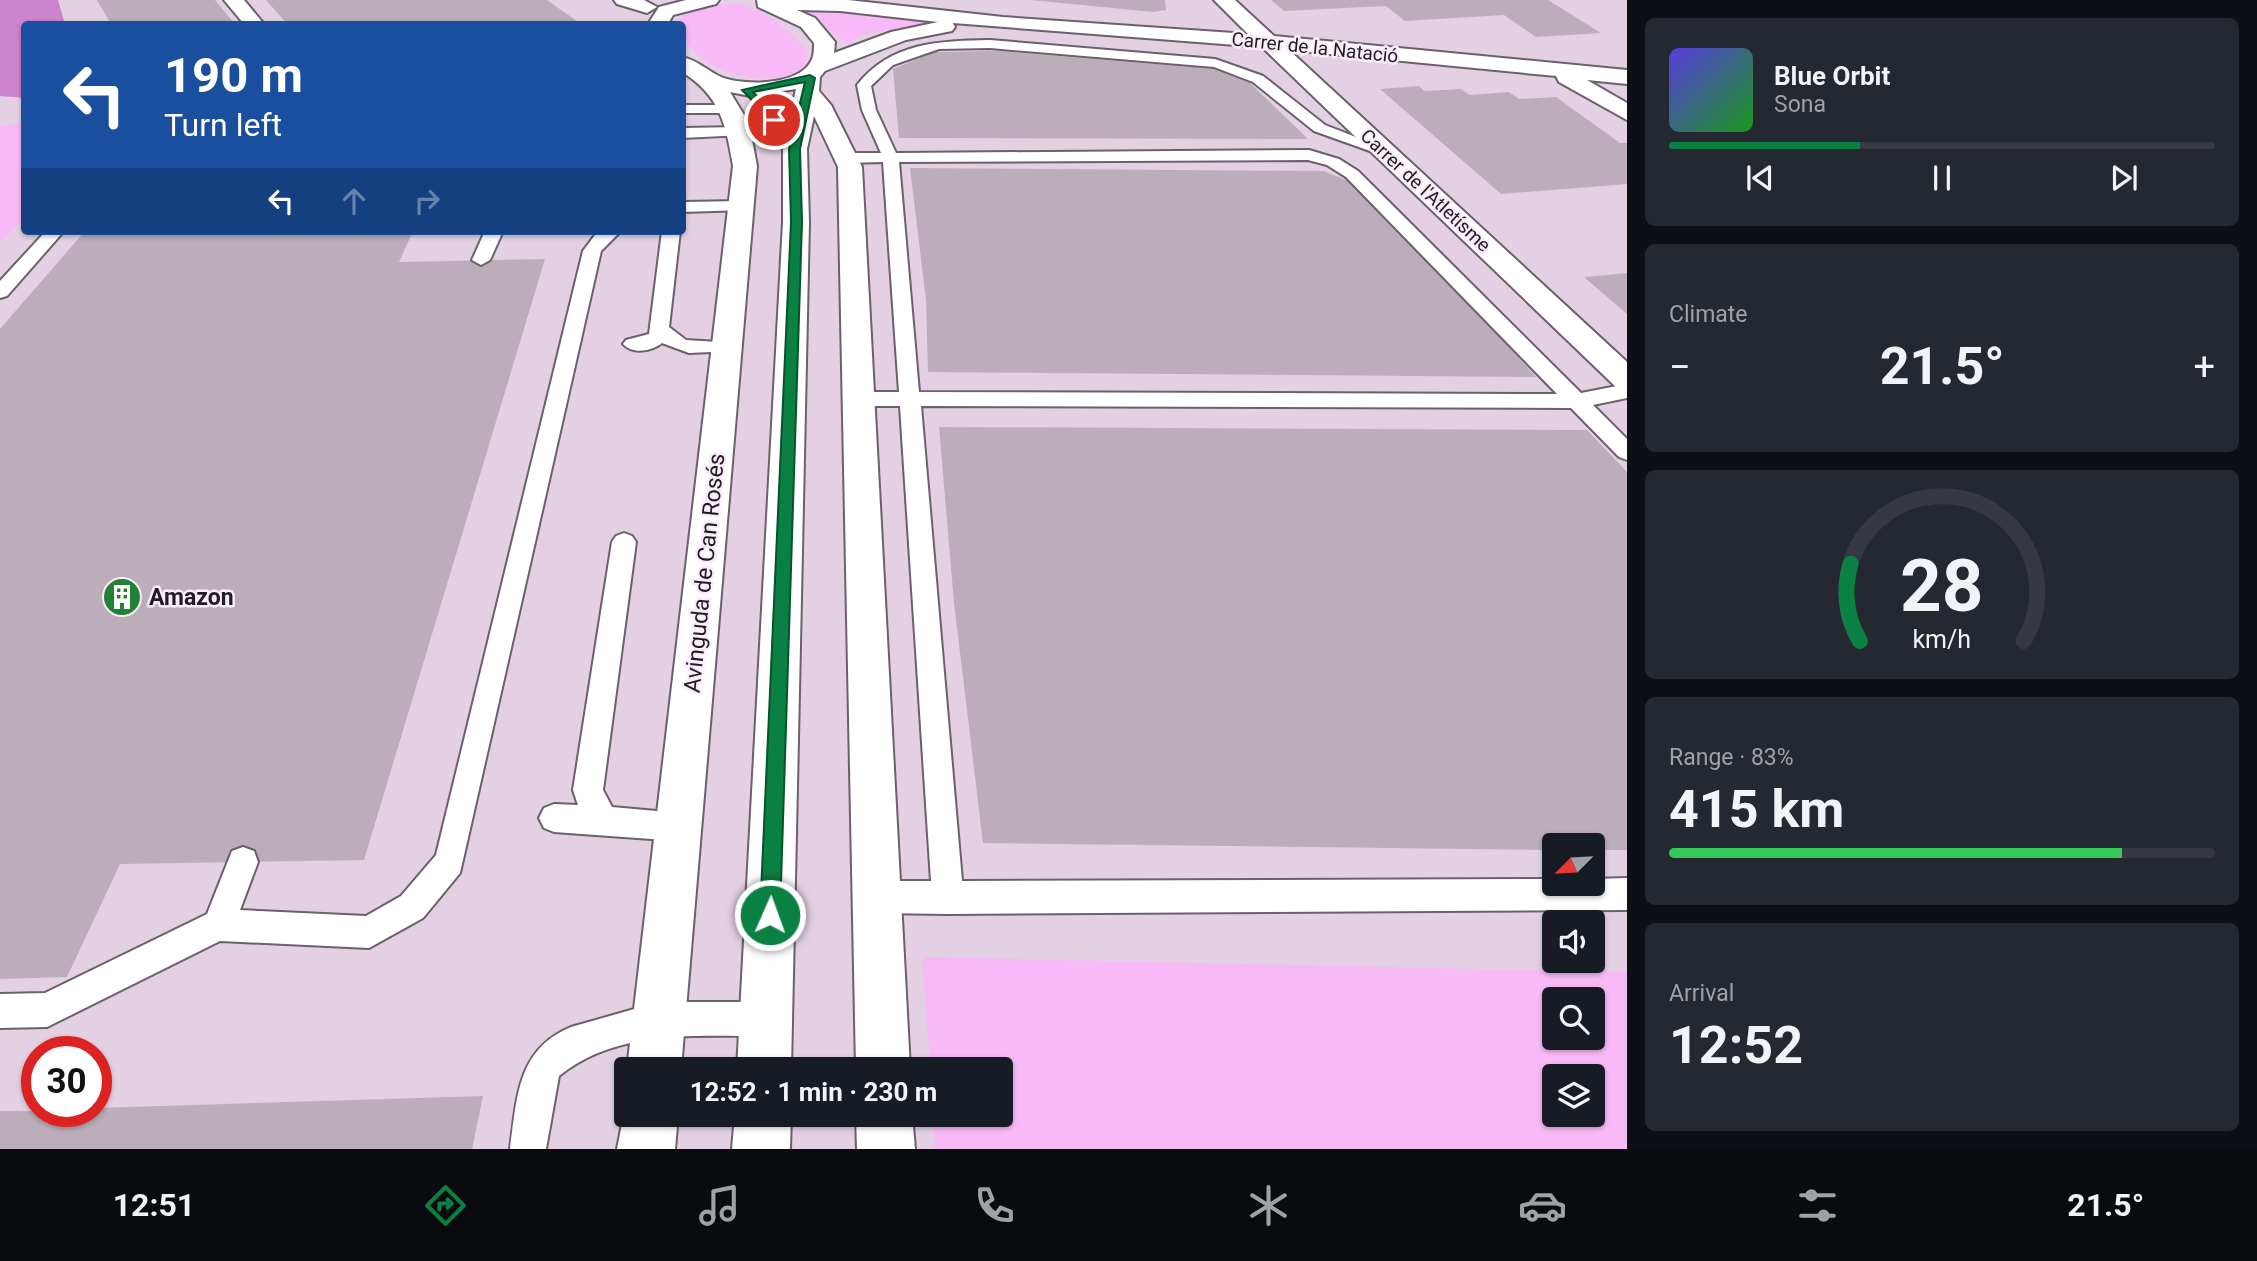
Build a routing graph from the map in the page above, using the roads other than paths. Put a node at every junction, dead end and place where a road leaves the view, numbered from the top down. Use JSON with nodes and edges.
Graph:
{"nodes":[{"id":1,"x":234,"y":0,"type":"edge"},
{"id":2,"x":624,"y":0,"type":"edge"},
{"id":3,"x":709,"y":0,"type":"edge"},
{"id":4,"x":1224,"y":0,"type":"edge"},
{"id":5,"x":757,"y":1,"type":"edge"},
{"id":6,"x":652,"y":13,"type":"edge"},
{"id":7,"x":252,"y":21,"type":"edge"},
{"id":8,"x":1003,"y":23,"type":"junction"},
{"id":9,"x":1266,"y":41,"type":"junction"},
{"id":10,"x":686,"y":66,"type":"edge"},
{"id":11,"x":1556,"y":72,"type":"junction"},
{"id":12,"x":1627,"y":77,"type":"edge"},
{"id":13,"x":814,"y":78,"type":"junction"},
{"id":14,"x":686,"y":109,"type":"edge"},
{"id":15,"x":741,"y":110,"type":"edge"},
{"id":16,"x":1627,"y":113,"type":"edge"},
{"id":17,"x":686,"y":131,"type":"edge"},
{"id":18,"x":1384,"y":150,"type":"junction"},
{"id":19,"x":846,"y":158,"type":"junction"},
{"id":20,"x":891,"y":158,"type":"junction"},
{"id":21,"x":741,"y":206,"type":"junction"},
{"id":22,"x":686,"y":207,"type":"edge"},
{"id":23,"x":51,"y":235,"type":"edge"},
{"id":24,"x":492,"y":235,"type":"edge"},
{"id":25,"x":604,"y":235,"type":"edge"},
{"id":26,"x":671,"y":235,"type":"edge"},
{"id":27,"x":481,"y":260,"type":"dead end"},
{"id":28,"x":0,"y":292,"type":"edge"},
{"id":29,"x":659,"y":328,"type":"junction"},
{"id":30,"x":633,"y":344,"type":"dead end"},
{"id":31,"x":727,"y":347,"type":"junction"},
{"id":32,"x":1627,"y":380,"type":"edge"},
{"id":33,"x":1627,"y":391,"type":"edge"},
{"id":34,"x":859,"y":399,"type":"junction"},
{"id":35,"x":908,"y":399,"type":"junction"},
{"id":36,"x":1577,"y":401,"type":"junction"},
{"id":37,"x":1627,"y":452,"type":"edge"},
{"id":38,"x":624,"y":542,"type":"dead end"},
{"id":39,"x":554,"y":818,"type":"dead end"},
{"id":40,"x":605,"y":820,"type":"junction"},
{"id":41,"x":679,"y":827,"type":"junction"},
{"id":42,"x":243,"y":862,"type":"dead end"},
{"id":43,"x":1627,"y":894,"type":"edge"},
{"id":44,"x":876,"y":897,"type":"junction"},
{"id":45,"x":948,"y":898,"type":"junction"},
{"id":46,"x":218,"y":925,"type":"junction"},
{"id":47,"x":0,"y":1011,"type":"edge"},
{"id":48,"x":659,"y":1019,"type":"junction"},
{"id":49,"x":766,"y":1019,"type":"junction"},
{"id":50,"x":655,"y":1057,"type":"edge"},
{"id":51,"x":764,"y":1057,"type":"edge"},
{"id":52,"x":883,"y":1057,"type":"edge"},
{"id":53,"x":649,"y":1127,"type":"edge"},
{"id":54,"x":762,"y":1127,"type":"edge"},
{"id":55,"x":885,"y":1127,"type":"edge"},
{"id":56,"x":528,"y":1149,"type":"edge"},
{"id":57,"x":646,"y":1149,"type":"edge"},
{"id":58,"x":761,"y":1149,"type":"edge"},
{"id":59,"x":886,"y":1149,"type":"edge"}],
"edges":[{"from":1,"to":7,"type":"street"},
{"from":2,"to":6,"type":"street"},
{"from":3,"to":6,"type":"street"},
{"from":4,"to":9,"type":"street","name":"Carrer de l'Atletísme"},
{"from":5,"to":8,"type":"street","name":"Carrer de la Natació"},
{"from":5,"to":13,"type":"street"},
{"from":8,"to":9,"type":"street","name":"Carrer de la Natació"},
{"from":8,"to":13,"type":"street","name":"Carrer de la Natació"},
{"from":9,"to":11,"type":"street","name":"Carrer de la Natació"},
{"from":9,"to":18,"type":"street","name":"Carrer de l'Atletísme"},
{"from":10,"to":15,"type":"street"},
{"from":11,"to":12,"type":"street","name":"Carrer de la Natació"},
{"from":11,"to":16,"type":"street"},
{"from":13,"to":15,"type":"street","name":"Avinguda de Can Rosés"},
{"from":13,"to":15,"type":"street","name":"Carrer de la Natació"},
{"from":13,"to":19,"type":"street"},
{"from":14,"to":15,"type":"lane"},
{"from":15,"to":17,"type":"lane"},
{"from":15,"to":21,"type":"street","name":"Avinguda de Can Rosés"},
{"from":15,"to":49,"type":"street","name":"Avinguda de Can Rosés"},
{"from":18,"to":20,"type":"lane"},
{"from":18,"to":32,"type":"street","name":"Carrer de l'Atletísme"},
{"from":19,"to":20,"type":"lane"},
{"from":19,"to":34,"type":"street"},
{"from":20,"to":35,"type":"lane"},
{"from":20,"to":36,"type":"lane"},
{"from":21,"to":22,"type":"lane"},
{"from":21,"to":31,"type":"street","name":"Avinguda de Can Rosés"},
{"from":23,"to":28,"type":"lane"},
{"from":24,"to":27,"type":"lane"},
{"from":25,"to":46,"type":"lane"},
{"from":26,"to":29,"type":"lane"},
{"from":29,"to":30,"type":"lane"},
{"from":29,"to":31,"type":"lane"},
{"from":31,"to":41,"type":"street","name":"Avinguda de Can Rosés"},
{"from":33,"to":36,"type":"lane"},
{"from":34,"to":35,"type":"lane"},
{"from":34,"to":44,"type":"street"},
{"from":35,"to":36,"type":"lane"},
{"from":35,"to":45,"type":"lane"},
{"from":36,"to":37,"type":"lane"},
{"from":38,"to":40,"type":"lane"},
{"from":39,"to":40,"type":"lane"},
{"from":40,"to":41,"type":"lane"},
{"from":41,"to":48,"type":"street","name":"Avinguda de Can Rosés"},
{"from":42,"to":46,"type":"lane"},
{"from":43,"to":45,"type":"lane"},
{"from":44,"to":45,"type":"lane"},
{"from":44,"to":52,"type":"street"},
{"from":46,"to":47,"type":"lane"},
{"from":48,"to":49,"type":"lane"},
{"from":48,"to":50,"type":"street","name":"Avinguda de Can Rosés"},
{"from":48,"to":56,"type":"lane"},
{"from":49,"to":51,"type":"street","name":"Avinguda de Can Rosés"},
{"from":53,"to":57,"type":"street"},
{"from":54,"to":58,"type":"street"},
{"from":55,"to":59,"type":"street"}]}
